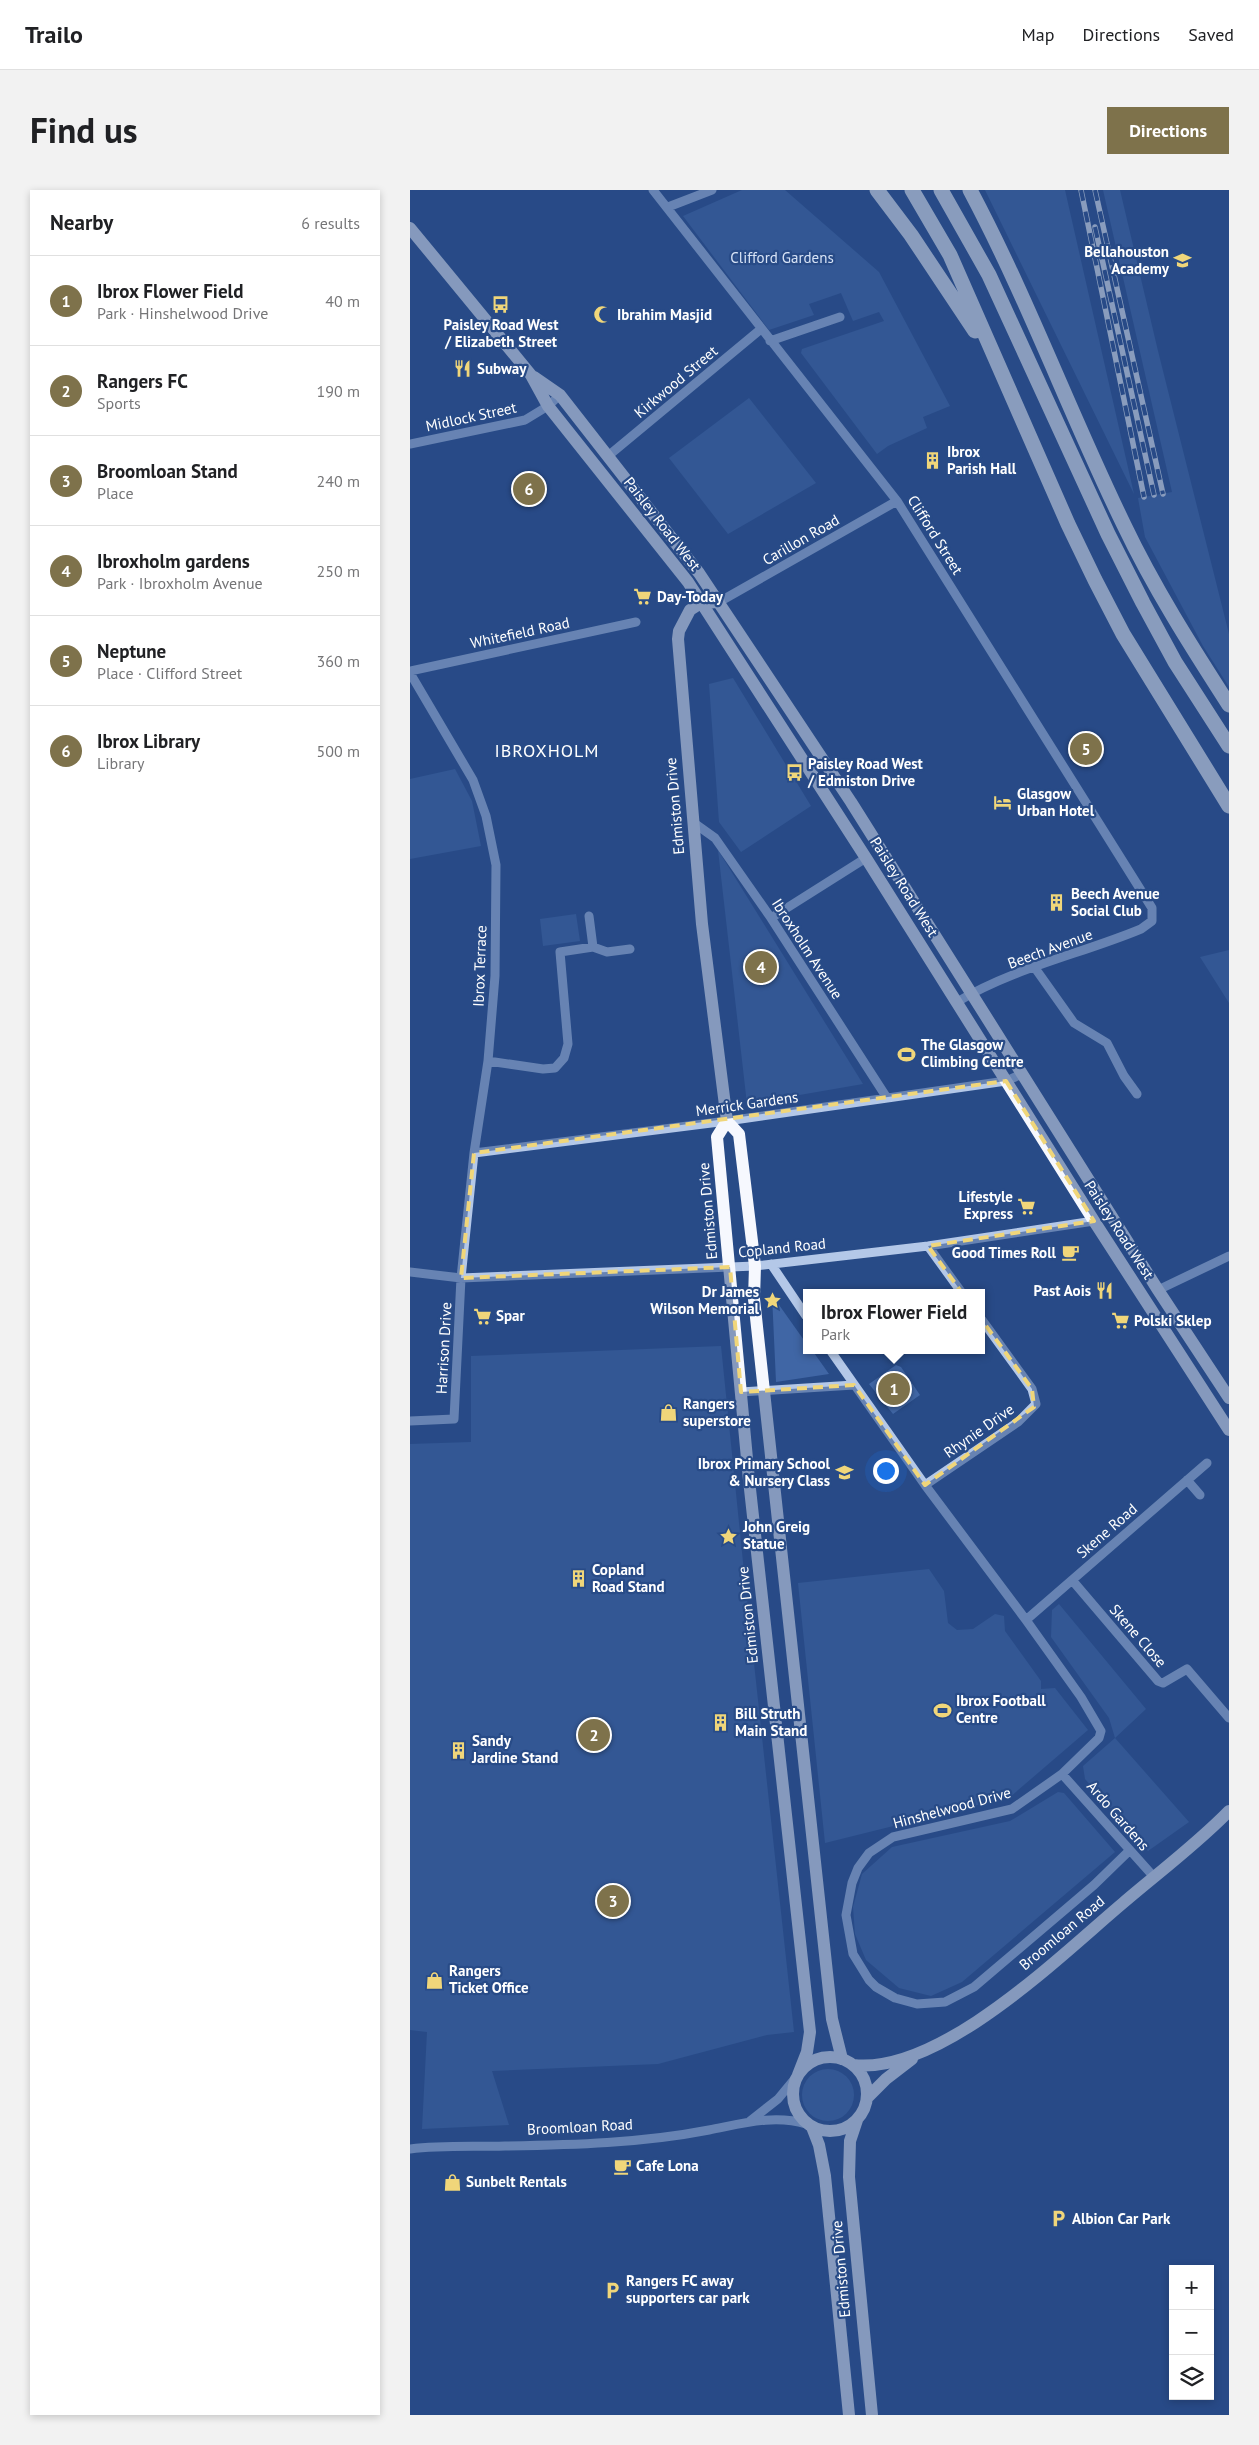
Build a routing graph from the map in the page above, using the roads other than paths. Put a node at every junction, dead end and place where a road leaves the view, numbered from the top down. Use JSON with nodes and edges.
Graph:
{"nodes":[{"id":1,"x":653,"y":190,"type":"edge"},
{"id":2,"x":712,"y":190,"type":"edge"},
{"id":3,"x":877,"y":190,"type":"edge"},
{"id":4,"x":912,"y":190,"type":"edge"},
{"id":5,"x":941,"y":190,"type":"edge"},
{"id":6,"x":970,"y":190,"type":"edge"},
{"id":7,"x":668,"y":207,"type":"junction"},
{"id":8,"x":410,"y":228,"type":"edge"},
{"id":9,"x":840,"y":317,"type":"dead end"},
{"id":10,"x":761,"y":329,"type":"junction"},
{"id":11,"x":770,"y":341,"type":"junction"},
{"id":12,"x":996,"y":364,"type":"junction"},
{"id":13,"x":532,"y":375,"type":"junction"},
{"id":14,"x":560,"y":395,"type":"junction"},
{"id":15,"x":548,"y":406,"type":"junction"},
{"id":16,"x":410,"y":444,"type":"edge"},
{"id":17,"x":608,"y":456,"type":"junction"},
{"id":18,"x":897,"y":501,"type":"junction"},
{"id":19,"x":719,"y":602,"type":"junction"},
{"id":20,"x":701,"y":603,"type":"junction"},
{"id":21,"x":636,"y":622,"type":"dead end"},
{"id":22,"x":410,"y":672,"type":"edge"},
{"id":23,"x":1229,"y":705,"type":"edge"},
{"id":24,"x":1229,"y":746,"type":"edge"},
{"id":25,"x":1217,"y":787,"type":"junction"},
{"id":26,"x":1229,"y":806,"type":"edge"},
{"id":27,"x":1229,"y":810,"type":"edge"},
{"id":28,"x":694,"y":823,"type":"junction"},
{"id":29,"x":866,"y":858,"type":"junction"},
{"id":30,"x":589,"y":916,"type":"dead end"},
{"id":31,"x":771,"y":918,"type":"junction"},
{"id":32,"x":1152,"y":921,"type":"joint"},
{"id":33,"x":593,"y":947,"type":"junction"},
{"id":34,"x":630,"y":950,"type":"dead end"},
{"id":35,"x":1035,"y":968,"type":"junction"},
{"id":36,"x":972,"y":993,"type":"junction"},
{"id":37,"x":958,"y":1002,"type":"junction"},
{"id":38,"x":488,"y":1061,"type":"junction"},
{"id":39,"x":1022,"y":1074,"type":"junction"},
{"id":40,"x":1006,"y":1081,"type":"junction"},
{"id":41,"x":1137,"y":1094,"type":"dead end"},
{"id":42,"x":887,"y":1098,"type":"junction"},
{"id":43,"x":727,"y":1121,"type":"junction"},
{"id":44,"x":474,"y":1153,"type":"junction"},
{"id":45,"x":1094,"y":1221,"type":"junction"},
{"id":46,"x":928,"y":1246,"type":"junction"},
{"id":47,"x":1229,"y":1256,"type":"edge"},
{"id":48,"x":771,"y":1264,"type":"junction"},
{"id":49,"x":755,"y":1266,"type":"junction"},
{"id":50,"x":730,"y":1267,"type":"junction"},
{"id":51,"x":410,"y":1272,"type":"edge"},
{"id":52,"x":461,"y":1278,"type":"junction"},
{"id":53,"x":959,"y":1289,"type":"edge"},
{"id":54,"x":1158,"y":1290,"type":"junction"},
{"id":55,"x":803,"y":1312,"type":"edge"},
{"id":56,"x":985,"y":1324,"type":"edge"},
{"id":57,"x":833,"y":1354,"type":"edge"},
{"id":58,"x":854,"y":1385,"type":"junction"},
{"id":59,"x":764,"y":1390,"type":"junction"},
{"id":60,"x":741,"y":1392,"type":"junction"},
{"id":61,"x":1229,"y":1398,"type":"edge"},
{"id":62,"x":410,"y":1421,"type":"edge"},
{"id":63,"x":1229,"y":1430,"type":"edge"},
{"id":64,"x":1207,"y":1463,"type":"dead end"},
{"id":65,"x":1187,"y":1480,"type":"junction"},
{"id":66,"x":925,"y":1485,"type":"junction"},
{"id":67,"x":1200,"y":1495,"type":"dead end"},
{"id":68,"x":1072,"y":1580,"type":"junction"},
{"id":69,"x":1026,"y":1620,"type":"junction"},
{"id":70,"x":1229,"y":1718,"type":"edge"},
{"id":71,"x":1062,"y":1774,"type":"junction"},
{"id":72,"x":1229,"y":1811,"type":"edge"},
{"id":73,"x":1229,"y":1816,"type":"edge"},
{"id":74,"x":1216,"y":1824,"type":"junction"},
{"id":75,"x":1130,"y":1850,"type":"junction"},
{"id":76,"x":1154,"y":1877,"type":"junction"},
{"id":77,"x":920,"y":2053,"type":"junction"},
{"id":78,"x":847,"y":2062,"type":"junction"},
{"id":79,"x":798,"y":2075,"type":"junction"},
{"id":80,"x":867,"y":2098,"type":"junction"},
{"id":81,"x":857,"y":2120,"type":"junction"},
{"id":82,"x":750,"y":2121,"type":"junction"},
{"id":83,"x":809,"y":2125,"type":"junction"},
{"id":84,"x":410,"y":2149,"type":"edge"},
{"id":85,"x":849,"y":2415,"type":"edge"},
{"id":86,"x":872,"y":2415,"type":"edge"}],
"edges":[{"from":1,"to":7,"type":"street","name":"Clifford Street"},
{"from":2,"to":7,"type":"street"},
{"from":3,"to":12,"type":"highway"},
{"from":4,"to":12,"type":"highway"},
{"from":5,"to":24,"type":"highway"},
{"from":6,"to":23,"type":"highway"},
{"from":7,"to":10,"type":"street","name":"Clifford Street"},
{"from":8,"to":13,"type":"main road","name":"Paisley Road West"},
{"from":9,"to":11,"type":"street"},
{"from":10,"to":11,"type":"street","name":"Clifford Street"},
{"from":10,"to":17,"type":"street","name":"Kirkwood Street"},
{"from":11,"to":18,"type":"street","name":"Clifford Street"},
{"from":12,"to":25,"type":"highway"},
{"from":13,"to":14,"type":"main road","name":"Paisley Road West"},
{"from":13,"to":15,"type":"main road","name":"Paisley Road West"},
{"from":14,"to":15,"type":"street","name":"Midlock Street"},
{"from":14,"to":17,"type":"main road","name":"Paisley Road West"},
{"from":15,"to":16,"type":"street","name":"Midlock Street"},
{"from":15,"to":20,"type":"main road","name":"Paisley Road West"},
{"from":17,"to":19,"type":"main road","name":"Paisley Road West"},
{"from":18,"to":19,"type":"street","name":"Carillon Road"},
{"from":18,"to":32,"type":"street","name":"Clifford Street"},
{"from":19,"to":20,"type":"main road"},
{"from":19,"to":36,"type":"main road","name":"Paisley Road West"},
{"from":20,"to":28,"type":"main road","name":"Edmiston Drive"},
{"from":20,"to":29,"type":"main road","name":"Paisley Road West"},
{"from":21,"to":22,"type":"street","name":"Whitefield Road"},
{"from":22,"to":38,"type":"street","name":"Ibrox Terrace"},
{"from":25,"to":26,"type":"highway"},
{"from":25,"to":27,"type":"highway"},
{"from":28,"to":31,"type":"street","name":"Ibroxholm Avenue"},
{"from":28,"to":43,"type":"main road","name":"Edmiston Drive"},
{"from":29,"to":31,"type":"street"},
{"from":29,"to":37,"type":"main road","name":"Paisley Road West"},
{"from":30,"to":33,"type":"street"},
{"from":31,"to":42,"type":"street","name":"Ibroxholm Avenue"},
{"from":32,"to":35,"type":"street","name":"Beech Avenue"},
{"from":33,"to":34,"type":"street"},
{"from":33,"to":38,"type":"street"},
{"from":35,"to":36,"type":"street","name":"Beech Avenue"},
{"from":35,"to":41,"type":"street"},
{"from":36,"to":37,"type":"street","name":"Beech Avenue"},
{"from":36,"to":39,"type":"main road","name":"Paisley Road West"},
{"from":37,"to":40,"type":"main road","name":"Paisley Road West"},
{"from":38,"to":44,"type":"street","name":"Ibrox Terrace"},
{"from":39,"to":40,"type":"street","name":"Merrick Gardens"},
{"from":39,"to":54,"type":"main road","name":"Paisley Road West"},
{"from":40,"to":42,"type":"street","name":"Merrick Gardens"},
{"from":40,"to":45,"type":"main road","name":"Paisley Road West"},
{"from":42,"to":43,"type":"street","name":"Merrick Gardens"},
{"from":43,"to":44,"type":"street","name":"Merrick Gardens"},
{"from":43,"to":49,"type":"main road","name":"Edmiston Drive"},
{"from":43,"to":50,"type":"main road","name":"Edmiston Drive"},
{"from":44,"to":52,"type":"street","name":"Ibrox Terrace"},
{"from":45,"to":46,"type":"street","name":"Copland Road"},
{"from":45,"to":63,"type":"main road","name":"Paisley Road West"},
{"from":46,"to":48,"type":"street","name":"Copland Road"},
{"from":46,"to":53,"type":"street"},
{"from":47,"to":54,"type":"street"},
{"from":48,"to":49,"type":"street","name":"Copland Road"},
{"from":48,"to":55,"type":"street"},
{"from":49,"to":50,"type":"street","name":"Copland Road"},
{"from":49,"to":59,"type":"main road","name":"Edmiston Drive"},
{"from":50,"to":52,"type":"street","name":"Copland Road"},
{"from":50,"to":60,"type":"main road","name":"Edmiston Drive"},
{"from":51,"to":52,"type":"street","name":"Copland Road"},
{"from":52,"to":62,"type":"street","name":"Harrison Drive"},
{"from":54,"to":61,"type":"main road","name":"Paisley Road West"},
{"from":56,"to":66,"type":"street","name":"Rhynie Drive"},
{"from":57,"to":58,"type":"street","name":"Hinshelwood Drive"},
{"from":58,"to":59,"type":"street"},
{"from":58,"to":66,"type":"street","name":"Hinshelwood Drive"},
{"from":59,"to":60,"type":"street"},
{"from":59,"to":78,"type":"main road","name":"Edmiston Drive"},
{"from":60,"to":79,"type":"main road","name":"Edmiston Drive"},
{"from":64,"to":65,"type":"street","name":"Skene Road"},
{"from":65,"to":67,"type":"street"},
{"from":65,"to":68,"type":"street","name":"Skene Road"},
{"from":66,"to":69,"type":"street","name":"Hinshelwood Drive"},
{"from":68,"to":69,"type":"street","name":"Skene Road"},
{"from":68,"to":70,"type":"street","name":"Skene Close"},
{"from":69,"to":71,"type":"street","name":"Hinshelwood Drive"},
{"from":71,"to":75,"type":"street","name":"Ardo Gardens"},
{"from":71,"to":75,"type":"street","name":"Hinshelwood Drive"},
{"from":72,"to":74,"type":"main road","name":"Broomloan Road"},
{"from":73,"to":74,"type":"main road","name":"Broomloan Road"},
{"from":74,"to":76,"type":"main road","name":"Broomloan Road"},
{"from":75,"to":76,"type":"street","name":"Ardo Gardens"},
{"from":76,"to":77,"type":"main road","name":"Broomloan Road"},
{"from":77,"to":78,"type":"main road","name":"Broomloan Road"},
{"from":77,"to":80,"type":"main road","name":"Broomloan Road"},
{"from":78,"to":79,"type":"main road"},
{"from":78,"to":80,"type":"main road"},
{"from":79,"to":82,"type":"street","name":"Broomloan Road"},
{"from":79,"to":83,"type":"main road"},
{"from":80,"to":81,"type":"main road"},
{"from":81,"to":83,"type":"main road"},
{"from":81,"to":86,"type":"main road","name":"Edmiston Drive"},
{"from":82,"to":83,"type":"street","name":"Broomloan Road"},
{"from":82,"to":84,"type":"street","name":"Broomloan Road"},
{"from":83,"to":85,"type":"main road","name":"Edmiston Drive"}]}
